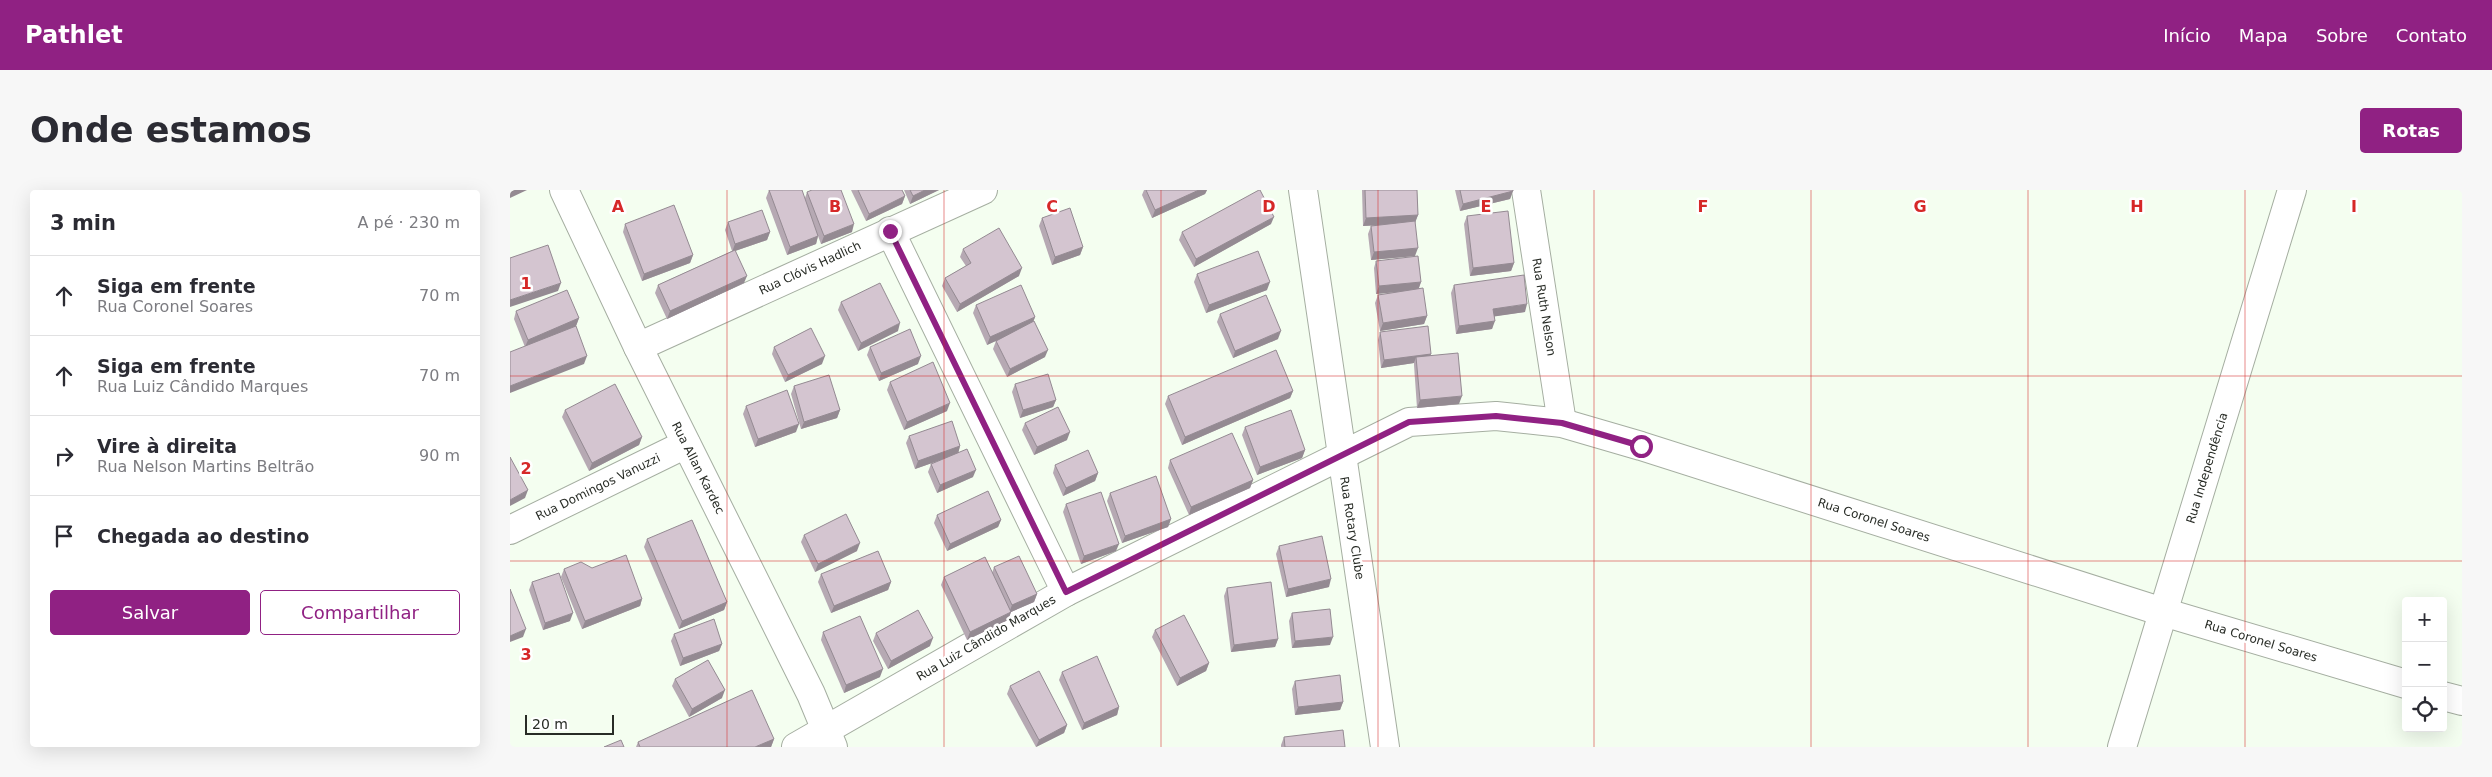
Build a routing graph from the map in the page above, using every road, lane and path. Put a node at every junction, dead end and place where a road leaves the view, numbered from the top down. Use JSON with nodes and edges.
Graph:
{"nodes":[{"id":1,"x":564,"y":190,"type":"edge"},
{"id":2,"x":983,"y":190,"type":"edge"},
{"id":3,"x":1303,"y":190,"type":"edge"},
{"id":4,"x":1526,"y":190,"type":"edge"},
{"id":5,"x":2292,"y":190,"type":"edge"},
{"id":6,"x":890,"y":231,"type":"junction"},
{"id":7,"x":638,"y":347,"type":"junction"},
{"id":8,"x":1562,"y":423,"type":"junction"},
{"id":9,"x":686,"y":444,"type":"junction"},
{"id":10,"x":1341,"y":455,"type":"junction"},
{"id":11,"x":510,"y":530,"type":"edge"},
{"id":12,"x":1066,"y":592,"type":"junction"},
{"id":13,"x":2163,"y":612,"type":"junction"},
{"id":14,"x":2402,"y":683,"type":"edge"},
{"id":15,"x":2447,"y":697,"type":"edge"},
{"id":16,"x":2462,"y":701,"type":"edge"},
{"id":17,"x":830,"y":739,"type":"edge"},
{"id":18,"x":796,"y":747,"type":"edge"},
{"id":19,"x":1385,"y":747,"type":"edge"},
{"id":20,"x":2122,"y":747,"type":"edge"}],
"edges":[{"from":1,"to":7,"type":"street","name":"Rua Allan Kardec"},
{"from":2,"to":6,"type":"street","name":"Rua Clóvis Hadlich"},
{"from":3,"to":10,"type":"street","name":"Rua Rotary Clube"},
{"from":4,"to":8,"type":"street","name":"Rua Ruth Nelson"},
{"from":5,"to":13,"type":"street","name":"Rua Independência"},
{"from":6,"to":7,"type":"street","name":"Rua Clóvis Hadlich"},
{"from":6,"to":12,"type":"street"},
{"from":7,"to":9,"type":"street","name":"Rua Allan Kardec"},
{"from":8,"to":10,"type":"street","name":"Rua Coronel Soares"},
{"from":8,"to":13,"type":"street","name":"Rua Coronel Soares"},
{"from":9,"to":11,"type":"street","name":"Rua Domingos Vanuzzi"},
{"from":9,"to":17,"type":"street","name":"Rua Allan Kardec"},
{"from":10,"to":12,"type":"street","name":"Rua Luiz Cândido Marques"},
{"from":10,"to":19,"type":"street","name":"Rua Rotary Clube"},
{"from":12,"to":17,"type":"street","name":"Rua Luiz Cândido Marques"},
{"from":13,"to":14,"type":"street","name":"Rua Coronel Soares"},
{"from":13,"to":20,"type":"street","name":"Rua Independência"},
{"from":15,"to":16,"type":"street"},
{"from":17,"to":18,"type":"street","name":"Rua Luiz Cândido Marques"}]}
